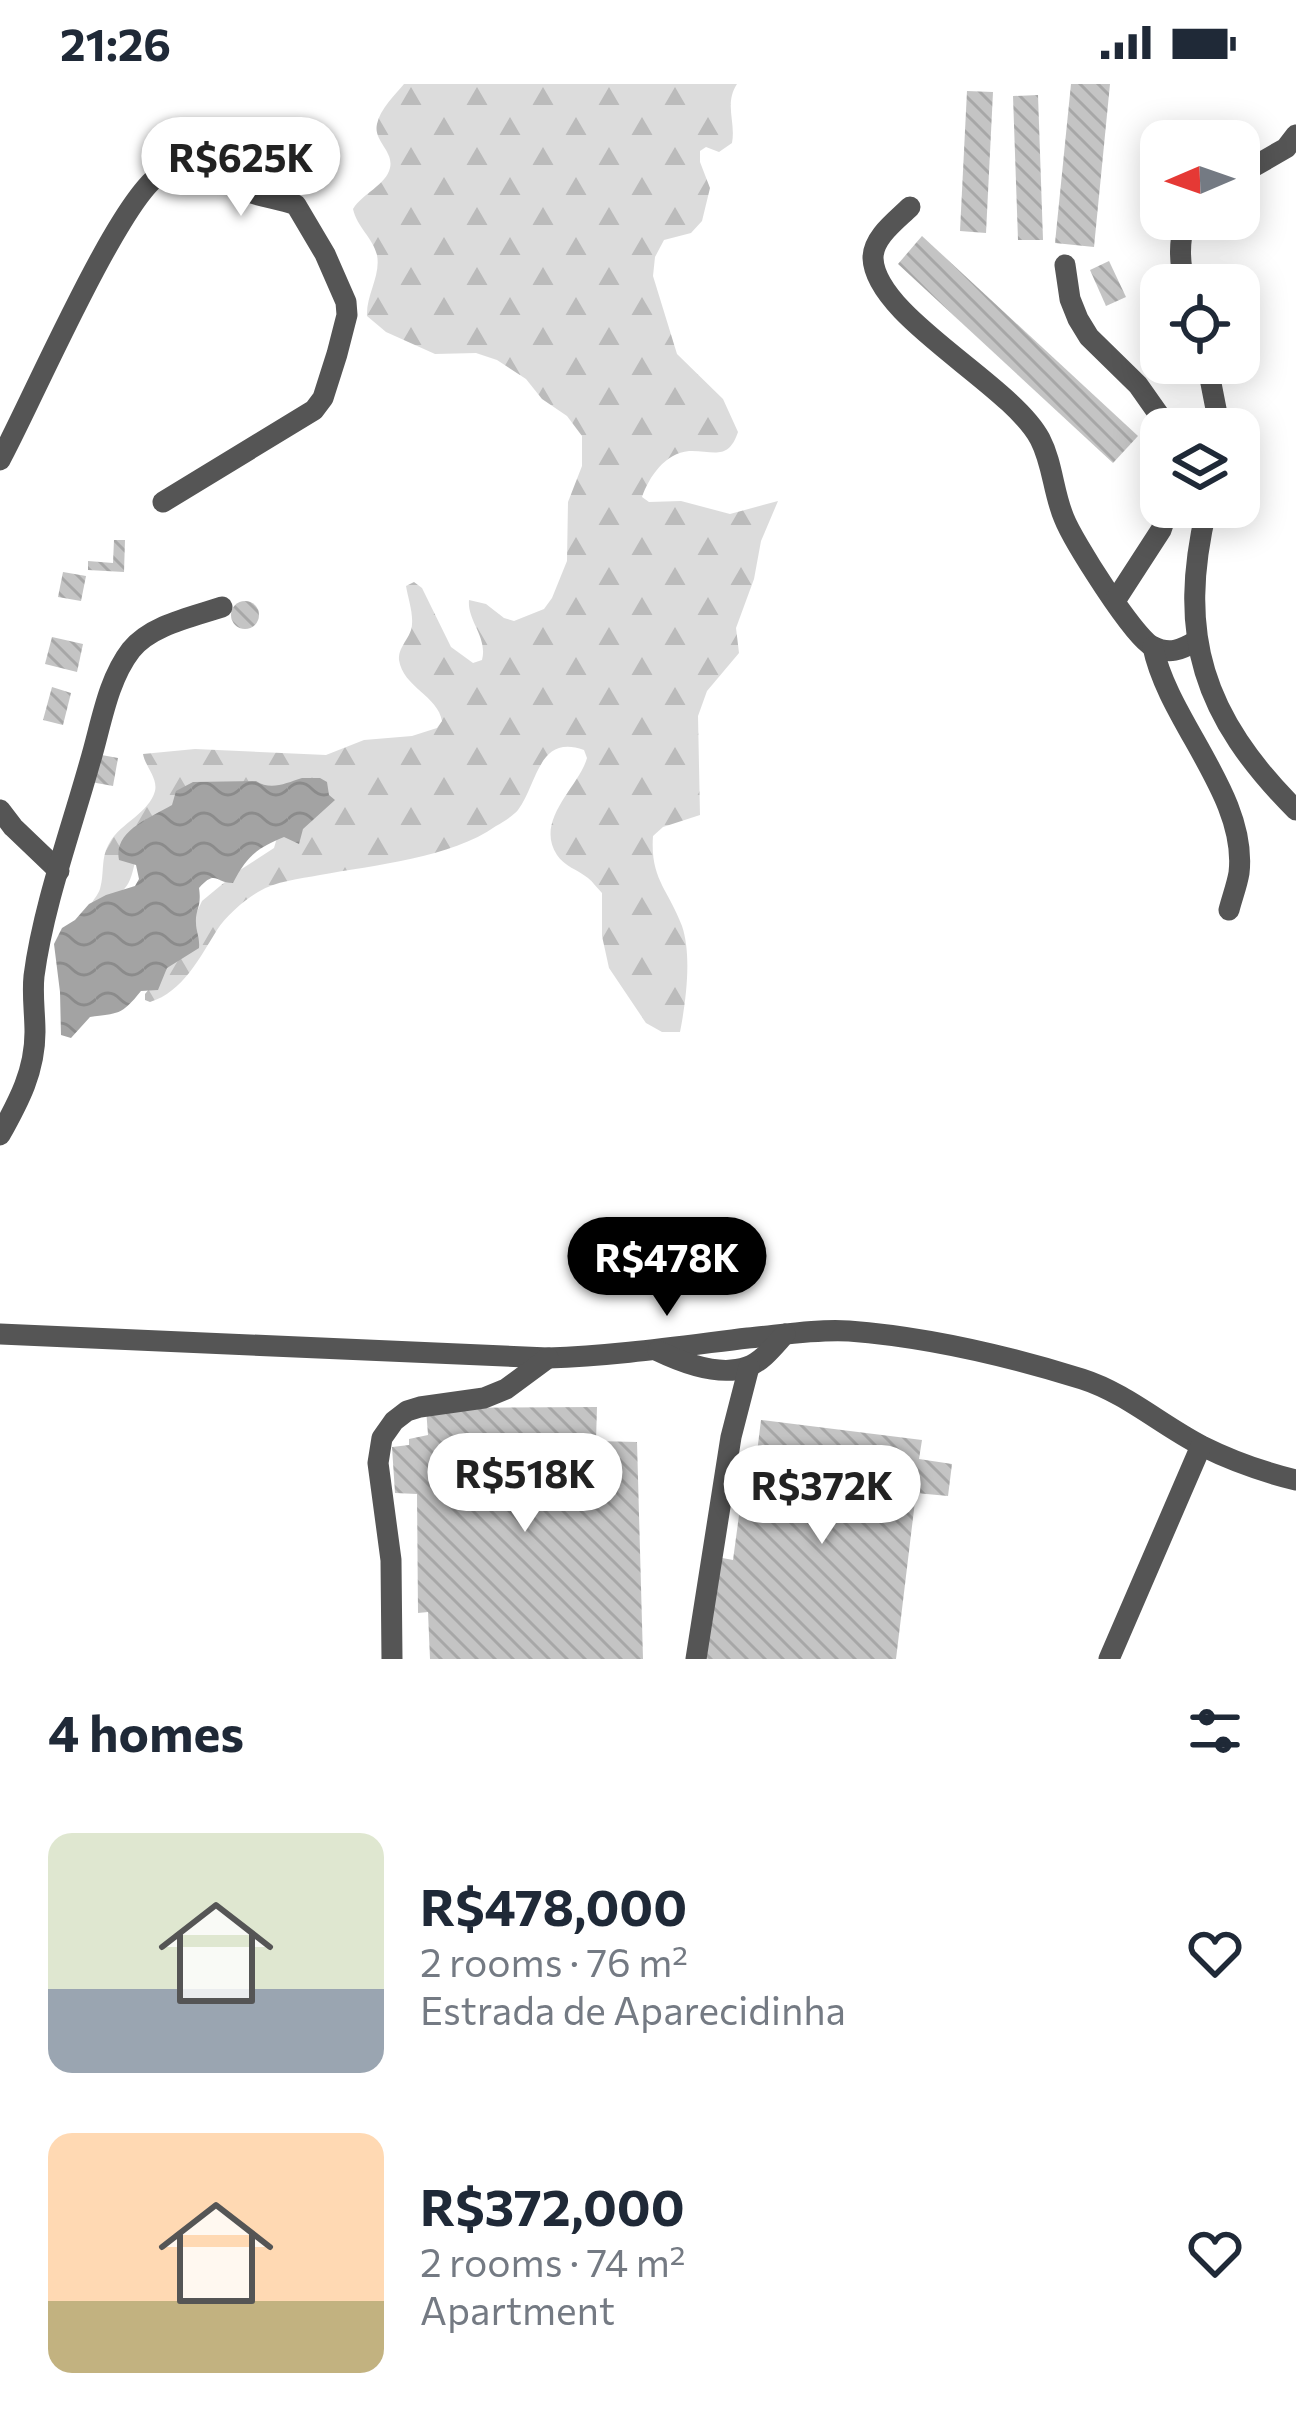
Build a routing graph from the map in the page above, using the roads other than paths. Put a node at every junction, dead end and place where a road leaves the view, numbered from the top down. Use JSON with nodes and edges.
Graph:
{"nodes":[{"id":1,"x":1296,"y":135,"type":"edge"},
{"id":2,"x":1260,"y":163,"type":"edge"},
{"id":3,"x":910,"y":207,"type":"dead end"},
{"id":4,"x":1065,"y":265,"type":"dead end"},
{"id":5,"x":1154,"y":408,"type":"edge"},
{"id":6,"x":0,"y":460,"type":"edge"},
{"id":7,"x":163,"y":502,"type":"dead end"},
{"id":8,"x":1162,"y":528,"type":"edge"},
{"id":9,"x":1202,"y":528,"type":"edge"},
{"id":10,"x":1115,"y":601,"type":"junction"},
{"id":11,"x":222,"y":607,"type":"dead end"},
{"id":12,"x":1196,"y":641,"type":"junction"},
{"id":13,"x":1153,"y":646,"type":"junction"},
{"id":14,"x":0,"y":809,"type":"edge"},
{"id":15,"x":1296,"y":810,"type":"edge"},
{"id":16,"x":59,"y":871,"type":"junction"},
{"id":17,"x":1229,"y":910,"type":"dead end"},
{"id":18,"x":0,"y":1135,"type":"edge"},
{"id":19,"x":0,"y":1334,"type":"edge"},
{"id":20,"x":785,"y":1334,"type":"junction"},
{"id":21,"x":654,"y":1349,"type":"junction"},
{"id":22,"x":548,"y":1358,"type":"junction"},
{"id":23,"x":749,"y":1367,"type":"junction"},
{"id":24,"x":1201,"y":1446,"type":"junction"},
{"id":25,"x":1296,"y":1480,"type":"edge"},
{"id":26,"x":392,"y":1659,"type":"edge"},
{"id":27,"x":696,"y":1659,"type":"edge"},
{"id":28,"x":1109,"y":1659,"type":"edge"}],
"edges":[{"from":1,"to":2,"type":"street"},
{"from":3,"to":10,"type":"street"},
{"from":4,"to":5,"type":"street"},
{"from":6,"to":7,"type":"street"},
{"from":8,"to":10,"type":"street"},
{"from":9,"to":12,"type":"street"},
{"from":10,"to":13,"type":"street"},
{"from":11,"to":16,"type":"street"},
{"from":12,"to":13,"type":"street"},
{"from":12,"to":15,"type":"street"},
{"from":13,"to":17,"type":"street"},
{"from":14,"to":16,"type":"street"},
{"from":16,"to":18,"type":"street"},
{"from":19,"to":22,"type":"street"},
{"from":20,"to":21,"type":"street"},
{"from":20,"to":23,"type":"street"},
{"from":20,"to":24,"type":"street"},
{"from":21,"to":22,"type":"street"},
{"from":21,"to":23,"type":"street"},
{"from":22,"to":26,"type":"street"},
{"from":23,"to":27,"type":"street"},
{"from":24,"to":25,"type":"street"},
{"from":24,"to":28,"type":"street"}]}
